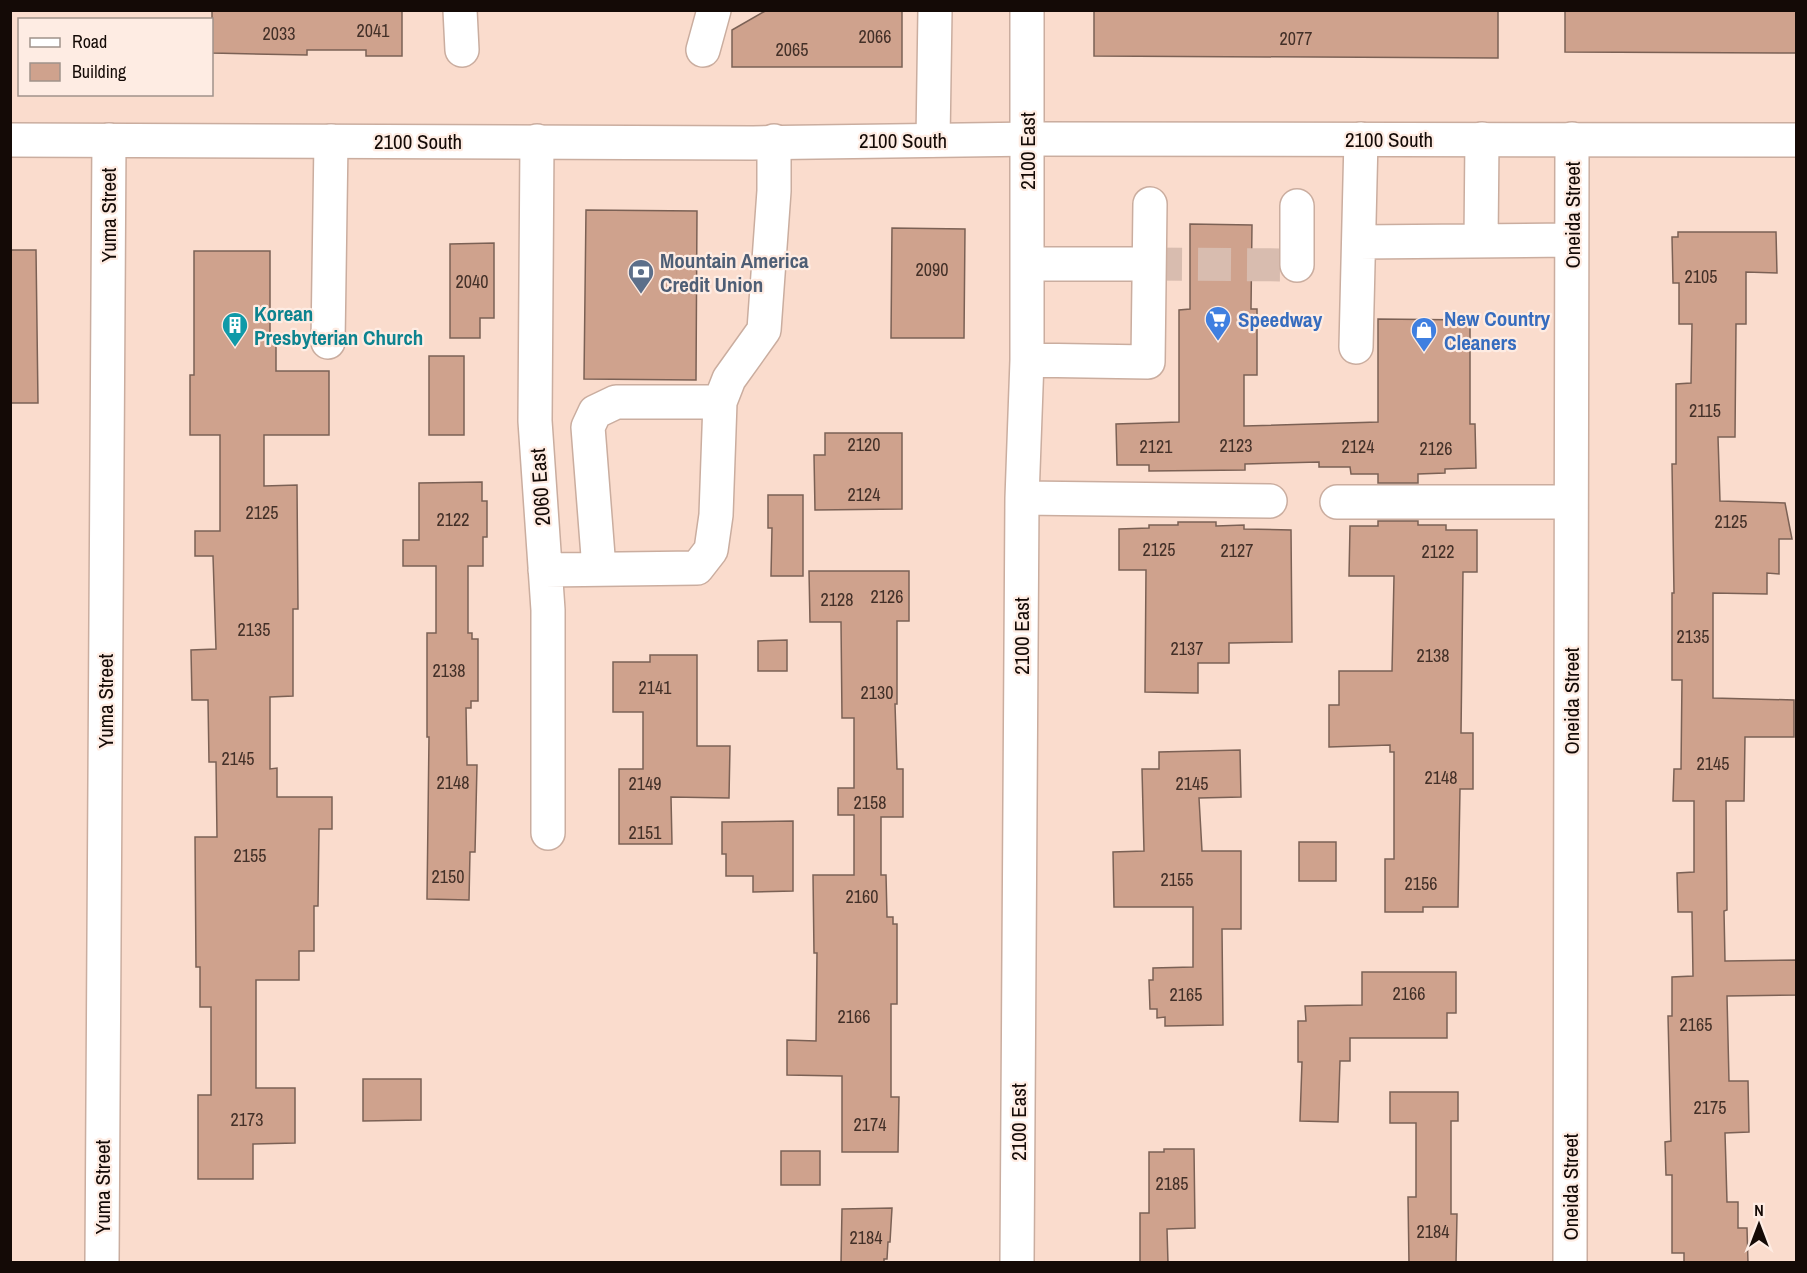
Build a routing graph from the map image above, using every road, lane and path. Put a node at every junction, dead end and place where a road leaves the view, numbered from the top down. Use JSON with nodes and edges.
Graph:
{"nodes":[{"id":1,"x":460,"y":10,"type":"edge"},
{"id":2,"x":714,"y":10,"type":"edge"},
{"id":3,"x":935,"y":10,"type":"edge"},
{"id":4,"x":1027,"y":10,"type":"edge"},
{"id":5,"x":462,"y":50,"type":"dead end"},
{"id":6,"x":703,"y":50,"type":"dead end"},
{"id":7,"x":1027,"y":139,"type":"junction"},
{"id":8,"x":1361,"y":139,"type":"junction"},
{"id":9,"x":1482,"y":139,"type":"junction"},
{"id":10,"x":1572,"y":139,"type":"junction"},
{"id":11,"x":10,"y":140,"type":"edge"},
{"id":12,"x":109,"y":140,"type":"junction"},
{"id":13,"x":933,"y":140,"type":"junction"},
{"id":14,"x":1797,"y":140,"type":"edge"},
{"id":15,"x":331,"y":141,"type":"junction"},
{"id":16,"x":537,"y":141,"type":"junction"},
{"id":17,"x":774,"y":141,"type":"junction"},
{"id":18,"x":1150,"y":204,"type":"dead end"},
{"id":19,"x":1297,"y":206,"type":"dead end"},
{"id":20,"x":1571,"y":240,"type":"junction"},
{"id":21,"x":1481,"y":241,"type":"junction"},
{"id":22,"x":1359,"y":242,"type":"junction"},
{"id":23,"x":1027,"y":264,"type":"junction"},
{"id":24,"x":1149,"y":264,"type":"junction"},
{"id":25,"x":1297,"y":265,"type":"dead end"},
{"id":26,"x":328,"y":342,"type":"dead end"},
{"id":27,"x":1356,"y":347,"type":"dead end"},
{"id":28,"x":1027,"y":360,"type":"junction"},
{"id":29,"x":720,"y":402,"type":"junction"},
{"id":30,"x":1022,"y":498,"type":"junction"},
{"id":31,"x":1270,"y":501,"type":"dead end"},
{"id":32,"x":1337,"y":502,"type":"dead end"},
{"id":33,"x":1571,"y":502,"type":"junction"},
{"id":34,"x":599,"y":569,"type":"junction"},
{"id":35,"x":545,"y":570,"type":"junction"},
{"id":36,"x":548,"y":833,"type":"dead end"},
{"id":37,"x":102,"y":1263,"type":"edge"},
{"id":38,"x":1017,"y":1263,"type":"edge"},
{"id":39,"x":1570,"y":1263,"type":"edge"}],
"edges":[{"from":1,"to":5,"type":"street"},
{"from":2,"to":6,"type":"street"},
{"from":3,"to":13,"type":"street"},
{"from":4,"to":7,"type":"street","name":"2100 East"},
{"from":7,"to":8,"type":"street","name":"2100 South"},
{"from":7,"to":13,"type":"street","name":"2100 South"},
{"from":7,"to":23,"type":"street","name":"2100 East"},
{"from":8,"to":9,"type":"street","name":"2100 South"},
{"from":8,"to":22,"type":"street"},
{"from":9,"to":10,"type":"street","name":"2100 South"},
{"from":9,"to":21,"type":"street"},
{"from":10,"to":14,"type":"street","name":"2100 South"},
{"from":10,"to":20,"type":"street","name":"Oneida Street"},
{"from":11,"to":12,"type":"street","name":"2100 South"},
{"from":12,"to":15,"type":"street","name":"2100 South"},
{"from":12,"to":37,"type":"street","name":"Yuma Street"},
{"from":13,"to":17,"type":"street","name":"2100 South"},
{"from":15,"to":16,"type":"street","name":"2100 South"},
{"from":15,"to":26,"type":"street"},
{"from":16,"to":17,"type":"street","name":"2100 South"},
{"from":16,"to":35,"type":"street","name":"2060 East"},
{"from":17,"to":29,"type":"street"},
{"from":18,"to":24,"type":"street"},
{"from":19,"to":25,"type":"street"},
{"from":20,"to":21,"type":"street"},
{"from":20,"to":33,"type":"street","name":"Oneida Street"},
{"from":21,"to":22,"type":"street"},
{"from":22,"to":27,"type":"street"},
{"from":23,"to":24,"type":"street"},
{"from":23,"to":28,"type":"street","name":"2100 East"},
{"from":24,"to":28,"type":"street"},
{"from":28,"to":30,"type":"street","name":"2100 East"},
{"from":29,"to":34,"type":"street"},
{"from":29,"to":34,"type":"street"},
{"from":30,"to":31,"type":"street"},
{"from":30,"to":38,"type":"street","name":"2100 East"},
{"from":32,"to":33,"type":"street"},
{"from":33,"to":39,"type":"street","name":"Oneida Street"},
{"from":34,"to":35,"type":"street"},
{"from":35,"to":36,"type":"street","name":"2060 East"}]}
